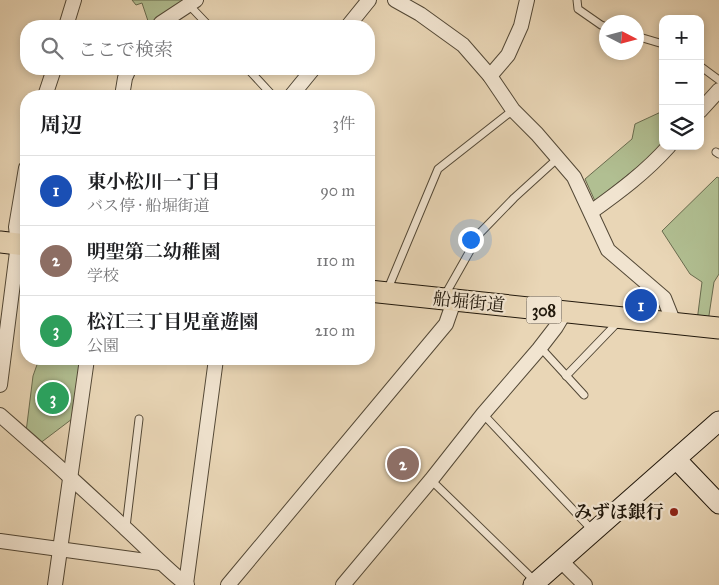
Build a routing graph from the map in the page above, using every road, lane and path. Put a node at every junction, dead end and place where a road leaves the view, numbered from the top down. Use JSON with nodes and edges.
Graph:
{"nodes":[{"id":1,"x":74,"y":0,"type":"edge"},
{"id":2,"x":369,"y":0,"type":"edge"},
{"id":3,"x":395,"y":0,"type":"edge"},
{"id":4,"x":527,"y":0,"type":"edge"},
{"id":5,"x":577,"y":0,"type":"edge"},
{"id":6,"x":193,"y":2,"type":"edge"},
{"id":7,"x":68,"y":20,"type":"edge"},
{"id":8,"x":166,"y":20,"type":"edge"},
{"id":9,"x":205,"y":20,"type":"edge"},
{"id":10,"x":353,"y":20,"type":"edge"},
{"id":11,"x":599,"y":25,"type":"edge"},
{"id":12,"x":644,"y":38,"type":"edge"},
{"id":13,"x":659,"y":43,"type":"edge"},
{"id":14,"x":704,"y":69,"type":"edge"},
{"id":15,"x":52,"y":75,"type":"edge"},
{"id":16,"x":126,"y":75,"type":"edge"},
{"id":17,"x":254,"y":75,"type":"edge"},
{"id":18,"x":308,"y":75,"type":"edge"},
{"id":19,"x":490,"y":76,"type":"junction"},
{"id":20,"x":719,"y":80,"type":"edge"},
{"id":21,"x":48,"y":90,"type":"edge"},
{"id":22,"x":123,"y":90,"type":"edge"},
{"id":23,"x":267,"y":90,"type":"edge"},
{"id":24,"x":296,"y":90,"type":"edge"},
{"id":25,"x":719,"y":90,"type":"edge"},
{"id":26,"x":704,"y":107,"type":"edge"},
{"id":27,"x":513,"y":110,"type":"junction"},
{"id":28,"x":665,"y":150,"type":"edge"},
{"id":29,"x":558,"y":158,"type":"junction"},
{"id":30,"x":20,"y":203,"type":"edge"},
{"id":31,"x":592,"y":212,"type":"junction"},
{"id":32,"x":15,"y":244,"type":"edge"},
{"id":33,"x":377,"y":292,"type":"edge"},
{"id":34,"x":448,"y":300,"type":"junction"},
{"id":35,"x":565,"y":312,"type":"junction"},
{"id":36,"x":622,"y":318,"type":"junction"},
{"id":37,"x":674,"y":323,"type":"junction"},
{"id":38,"x":719,"y":328,"type":"edge"},
{"id":39,"x":540,"y":347,"type":"junction"},
{"id":40,"x":86,"y":365,"type":"edge"},
{"id":41,"x":215,"y":365,"type":"edge"},
{"id":42,"x":566,"y":376,"type":"junction"},
{"id":43,"x":0,"y":385,"type":"edge"},
{"id":44,"x":584,"y":395,"type":"dead end"},
{"id":45,"x":482,"y":414,"type":"junction"},
{"id":46,"x":0,"y":416,"type":"edge"},
{"id":47,"x":139,"y":419,"type":"dead end"},
{"id":48,"x":719,"y":421,"type":"edge"},
{"id":49,"x":676,"y":459,"type":"junction"},
{"id":50,"x":70,"y":478,"type":"junction"},
{"id":51,"x":431,"y":480,"type":"junction"},
{"id":52,"x":719,"y":504,"type":"edge"},
{"id":53,"x":126,"y":528,"type":"junction"},
{"id":54,"x":594,"y":532,"type":"junction"},
{"id":55,"x":0,"y":542,"type":"edge"},
{"id":56,"x":60,"y":550,"type":"junction"},
{"id":57,"x":560,"y":561,"type":"junction"},
{"id":58,"x":161,"y":563,"type":"junction"},
{"id":59,"x":187,"y":584,"type":"edge"},
{"id":60,"x":535,"y":584,"type":"edge"},
{"id":61,"x":55,"y":585,"type":"edge"},
{"id":62,"x":228,"y":585,"type":"edge"},
{"id":63,"x":343,"y":585,"type":"edge"},
{"id":64,"x":585,"y":585,"type":"edge"}],
"edges":[{"from":1,"to":7,"type":"street"},
{"from":2,"to":10,"type":"street"},
{"from":3,"to":19,"type":"street"},
{"from":4,"to":19,"type":"street"},
{"from":5,"to":11,"type":"lane"},
{"from":6,"to":8,"type":"street"},
{"from":6,"to":9,"type":"lane"},
{"from":12,"to":13,"type":"lane"},
{"from":14,"to":20,"type":"lane"},
{"from":15,"to":21,"type":"street"},
{"from":16,"to":22,"type":"street"},
{"from":17,"to":23,"type":"lane"},
{"from":18,"to":24,"type":"street"},
{"from":19,"to":27,"type":"street"},
{"from":25,"to":26,"type":"street"},
{"from":27,"to":29,"type":"street"},
{"from":27,"to":33,"type":"lane"},
{"from":28,"to":31,"type":"street"},
{"from":29,"to":31,"type":"street"},
{"from":29,"to":34,"type":"lane"},
{"from":30,"to":32,"type":"street"},
{"from":31,"to":37,"type":"street"},
{"from":32,"to":43,"type":"street"},
{"from":33,"to":34,"type":"main road","name":"船堀街道","number":"308"},
{"from":34,"to":35,"type":"main road","name":"船堀街道","number":"308"},
{"from":34,"to":62,"type":"street"},
{"from":35,"to":36,"type":"main road","name":"船堀街道","number":"308"},
{"from":35,"to":39,"type":"street"},
{"from":36,"to":37,"type":"main road","name":"船堀街道","number":"308"},
{"from":36,"to":42,"type":"lane"},
{"from":37,"to":38,"type":"main road","name":"船堀街道","number":"308"},
{"from":39,"to":42,"type":"lane"},
{"from":39,"to":45,"type":"street"},
{"from":40,"to":50,"type":"street"},
{"from":41,"to":59,"type":"street"},
{"from":42,"to":44,"type":"lane"},
{"from":45,"to":51,"type":"street"},
{"from":45,"to":54,"type":"lane"},
{"from":46,"to":50,"type":"street"},
{"from":47,"to":53,"type":"lane"},
{"from":48,"to":49,"type":"street"},
{"from":49,"to":52,"type":"street"},
{"from":49,"to":54,"type":"street"},
{"from":50,"to":53,"type":"street"},
{"from":50,"to":56,"type":"street"},
{"from":51,"to":60,"type":"lane"},
{"from":51,"to":63,"type":"street"},
{"from":53,"to":58,"type":"street"},
{"from":54,"to":57,"type":"street"},
{"from":55,"to":56,"type":"street"},
{"from":56,"to":58,"type":"street"},
{"from":56,"to":61,"type":"street"},
{"from":57,"to":60,"type":"street"},
{"from":57,"to":64,"type":"street"},
{"from":58,"to":59,"type":"street"}]}
